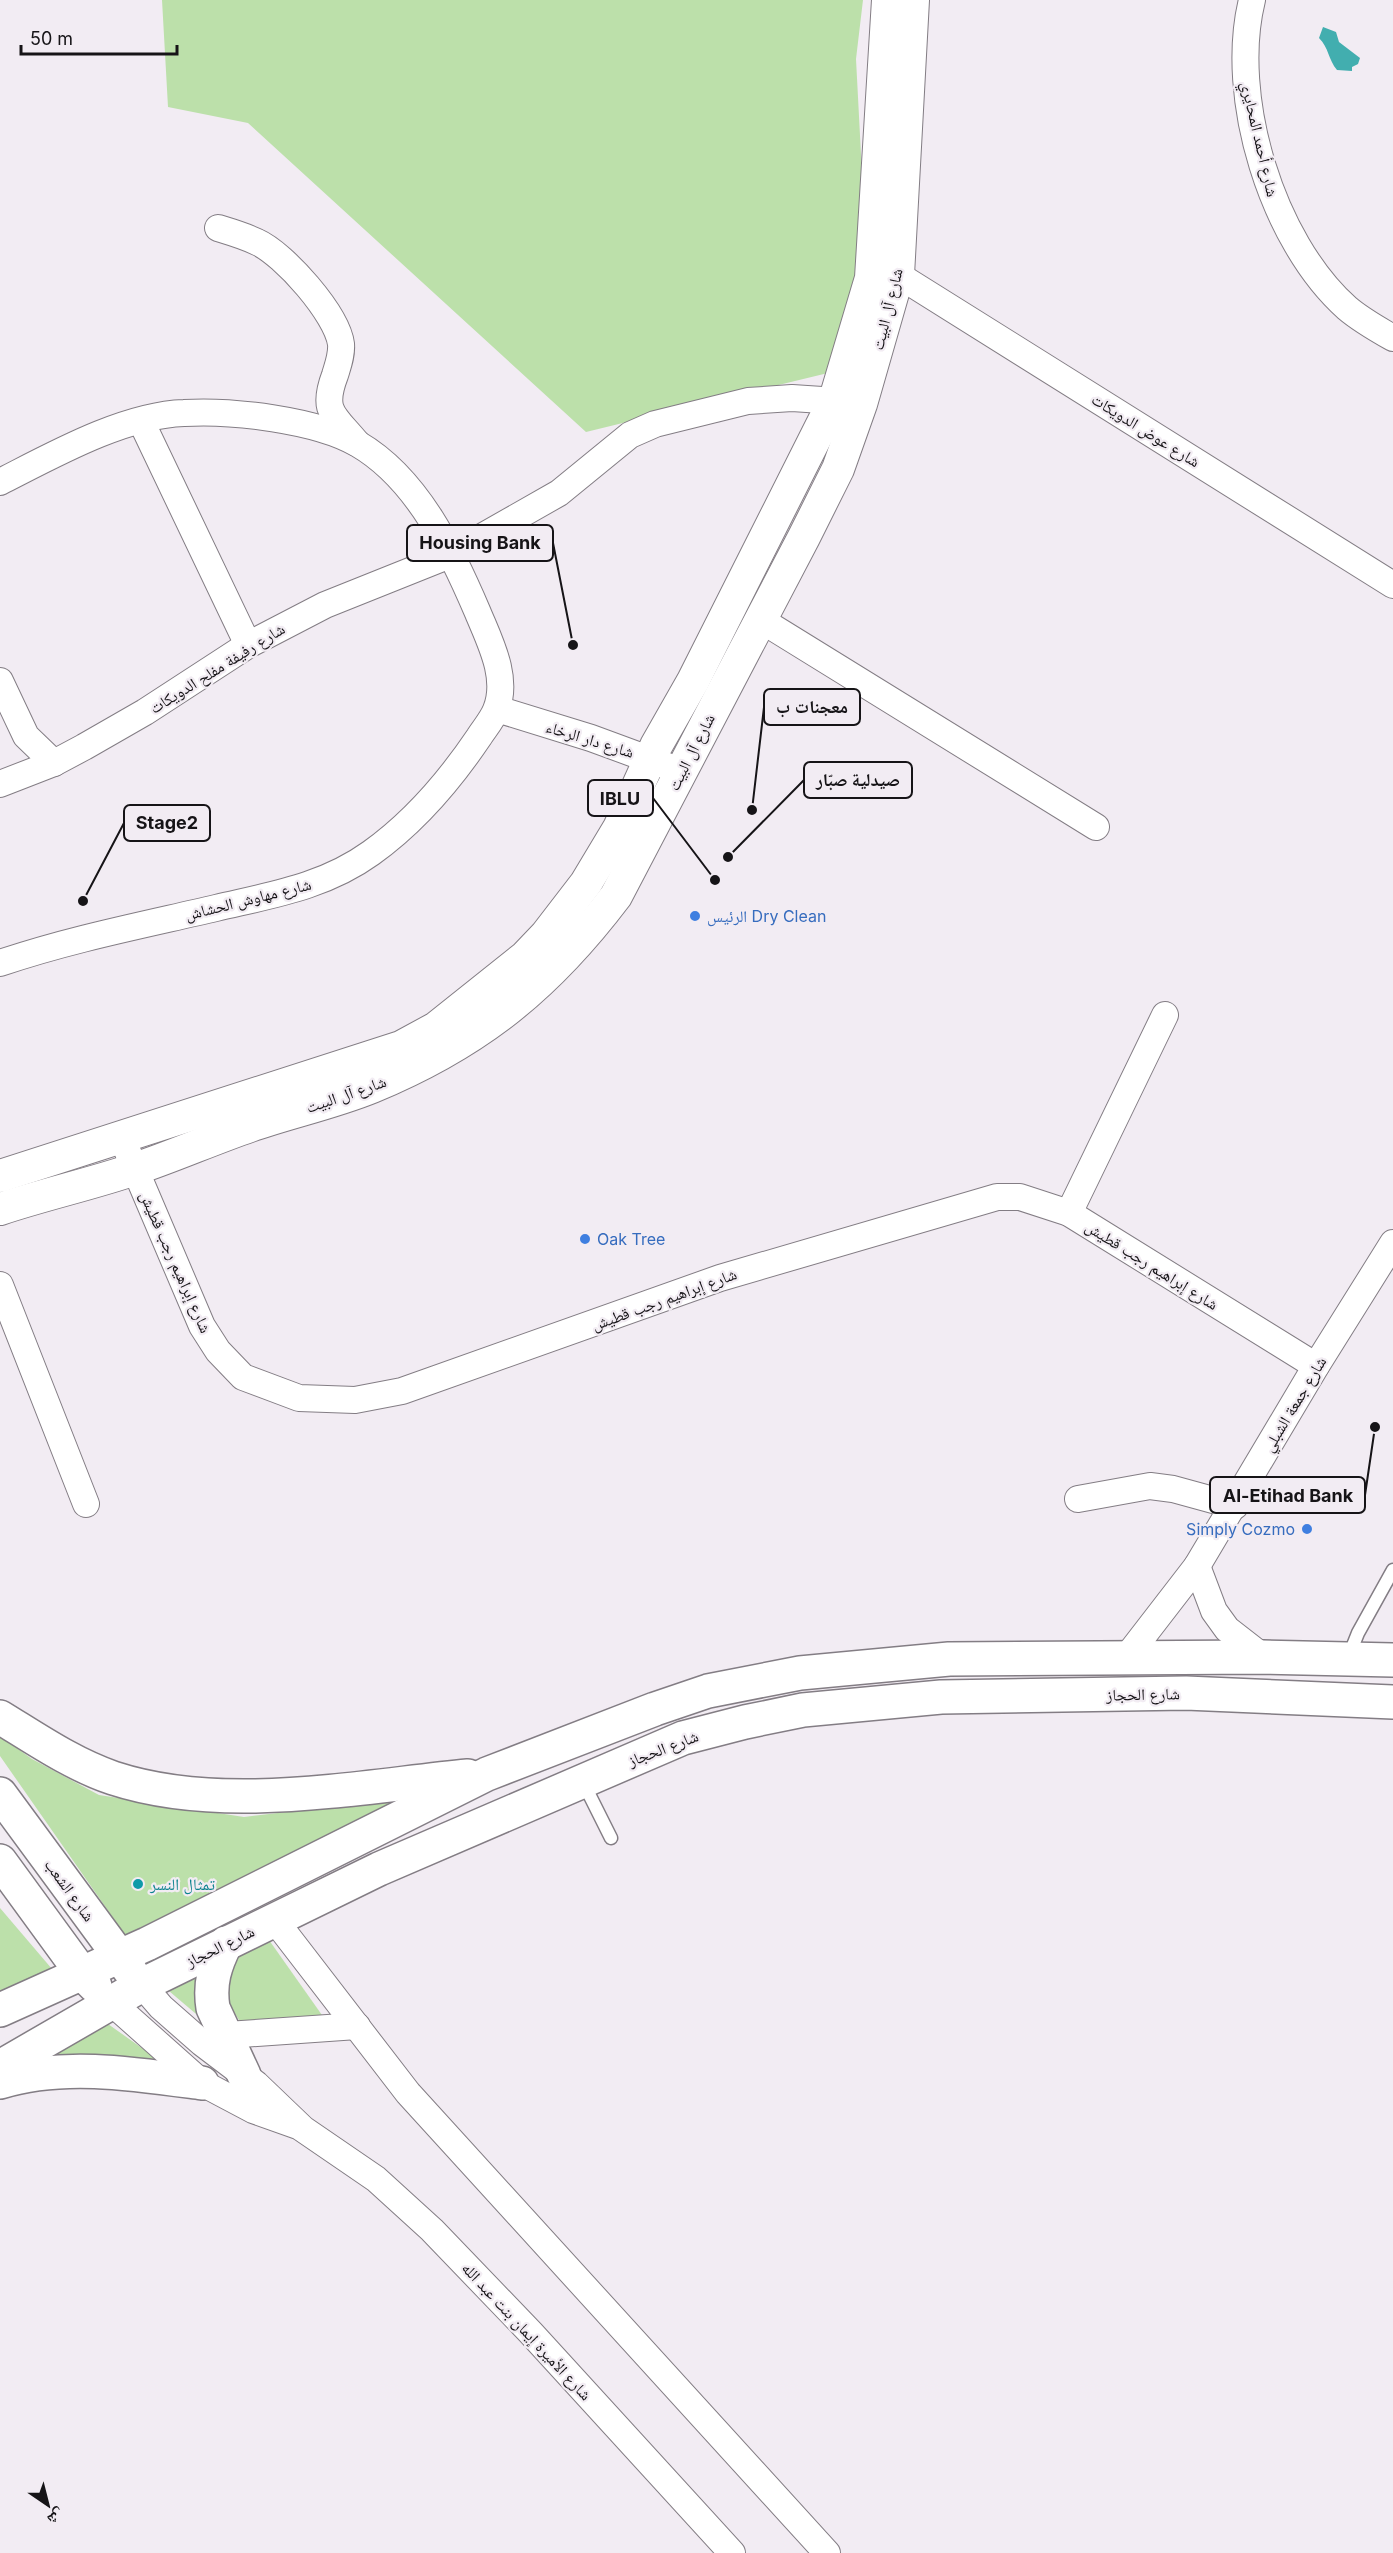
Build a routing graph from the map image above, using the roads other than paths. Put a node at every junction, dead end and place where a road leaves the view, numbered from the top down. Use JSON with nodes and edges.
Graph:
{"nodes":[{"id":1,"x":888,"y":0,"type":"edge"},
{"id":2,"x":913,"y":0,"type":"edge"},
{"id":3,"x":1252,"y":0,"type":"edge"},
{"id":4,"x":218,"y":228,"type":"dead end"},
{"id":5,"x":898,"y":275,"type":"junction"},
{"id":6,"x":1393,"y":338,"type":"edge"},
{"id":7,"x":848,"y":402,"type":"junction"},
{"id":8,"x":141,"y":422,"type":"junction"},
{"id":9,"x":357,"y":443,"type":"junction"},
{"id":10,"x":0,"y":482,"type":"edge"},
{"id":11,"x":450,"y":555,"type":"junction"},
{"id":12,"x":1393,"y":585,"type":"edge"},
{"id":13,"x":761,"y":620,"type":"junction"},
{"id":14,"x":248,"y":645,"type":"junction"},
{"id":15,"x":0,"y":681,"type":"edge"},
{"id":16,"x":497,"y":709,"type":"junction"},
{"id":17,"x":651,"y":759,"type":"junction"},
{"id":18,"x":54,"y":763,"type":"junction"},
{"id":19,"x":681,"y":773,"type":"junction"},
{"id":20,"x":0,"y":784,"type":"edge"},
{"id":21,"x":1096,"y":827,"type":"dead end"},
{"id":22,"x":0,"y":963,"type":"edge"},
{"id":23,"x":1165,"y":1015,"type":"dead end"},
{"id":24,"x":121,"y":1136,"type":"junction"},
{"id":25,"x":135,"y":1170,"type":"junction"},
{"id":26,"x":0,"y":1176,"type":"edge"},
{"id":27,"x":0,"y":1209,"type":"edge"},
{"id":28,"x":1069,"y":1213,"type":"junction"},
{"id":29,"x":1393,"y":1243,"type":"edge"},
{"id":30,"x":0,"y":1285,"type":"edge"},
{"id":31,"x":1316,"y":1366,"type":"junction"},
{"id":32,"x":1078,"y":1499,"type":"dead end"},
{"id":33,"x":86,"y":1504,"type":"dead end"},
{"id":34,"x":1234,"y":1506,"type":"junction"},
{"id":35,"x":1197,"y":1566,"type":"junction"},
{"id":36,"x":1393,"y":1570,"type":"edge"},
{"id":37,"x":1263,"y":1657,"type":"junction"},
{"id":38,"x":1126,"y":1658,"type":"junction"},
{"id":39,"x":1347,"y":1659,"type":"junction"},
{"id":40,"x":1393,"y":1660,"type":"edge"},
{"id":41,"x":1393,"y":1702,"type":"edge"},
{"id":42,"x":0,"y":1717,"type":"edge"},
{"id":43,"x":487,"y":1774,"type":"junction"},
{"id":44,"x":582,"y":1781,"type":"junction"},
{"id":45,"x":0,"y":1794,"type":"edge"},
{"id":46,"x":611,"y":1838,"type":"dead end"},
{"id":47,"x":0,"y":1861,"type":"edge"},
{"id":48,"x":274,"y":1919,"type":"junction"},
{"id":49,"x":226,"y":1943,"type":"junction"},
{"id":50,"x":117,"y":1957,"type":"junction"},
{"id":51,"x":81,"y":1972,"type":"junction"},
{"id":52,"x":142,"y":1985,"type":"junction"},
{"id":53,"x":111,"y":2002,"type":"junction"},
{"id":54,"x":0,"y":2010,"type":"edge"},
{"id":55,"x":357,"y":2026,"type":"junction"},
{"id":56,"x":227,"y":2035,"type":"junction"},
{"id":57,"x":0,"y":2067,"type":"edge"},
{"id":58,"x":244,"y":2075,"type":"junction"},
{"id":59,"x":0,"y":2082,"type":"edge"},
{"id":60,"x":202,"y":2083,"type":"junction"},
{"id":61,"x":303,"y":2129,"type":"junction"},
{"id":62,"x":732,"y":2553,"type":"edge"},
{"id":63,"x":827,"y":2553,"type":"edge"}],
"edges":[{"from":1,"to":7,"type":"street","name":"شارع آل البيت"},
{"from":2,"to":5,"type":"street","name":"شارع آل البيت"},
{"from":3,"to":6,"type":"street","name":"شارع أحمد المحايري"},
{"from":4,"to":9,"type":"street"},
{"from":5,"to":7,"type":"street","name":"شارع آل البيت"},
{"from":5,"to":12,"type":"street","name":"شارع عوض الدويكات"},
{"from":7,"to":11,"type":"street","name":"شارع رفيفة مفلح الدويكات"},
{"from":7,"to":13,"type":"street","name":"شارع آل البيت"},
{"from":7,"to":17,"type":"street","name":"شارع آل البيت"},
{"from":8,"to":9,"type":"street","name":"شارع مهاوش الحشاش"},
{"from":8,"to":10,"type":"street","name":"شارع مهاوش الحشاش"},
{"from":8,"to":14,"type":"street"},
{"from":9,"to":11,"type":"street","name":"شارع مهاوش الحشاش"},
{"from":11,"to":14,"type":"street","name":"شارع رفيفة مفلح الدويكات"},
{"from":11,"to":16,"type":"street","name":"شارع مهاوش الحشاش"},
{"from":13,"to":19,"type":"street","name":"شارع آل البيت"},
{"from":13,"to":21,"type":"street"},
{"from":14,"to":18,"type":"street","name":"شارع رفيفة مفلح الدويكات"},
{"from":15,"to":18,"type":"street"},
{"from":16,"to":17,"type":"street","name":"شارع دار الرخاء"},
{"from":16,"to":22,"type":"street","name":"شارع مهاوش الحشاش"},
{"from":17,"to":19,"type":"street","name":"شارع دار الرخاء"},
{"from":17,"to":24,"type":"street","name":"شارع آل البيت"},
{"from":18,"to":20,"type":"street","name":"شارع رفيفة مفلح الدويكات"},
{"from":19,"to":25,"type":"street","name":"شارع آل البيت"},
{"from":23,"to":28,"type":"street"},
{"from":24,"to":25,"type":"street","name":"شارع إبراهيم رجب قطيش"},
{"from":24,"to":26,"type":"street","name":"شارع آل البيت"},
{"from":25,"to":27,"type":"street","name":"شارع آل البيت"},
{"from":25,"to":28,"type":"street","name":"شارع إبراهيم رجب قطيش"},
{"from":28,"to":31,"type":"street","name":"شارع إبراهيم رجب قطيش"},
{"from":29,"to":31,"type":"street","name":"شارع جمعة الشبلي"},
{"from":30,"to":33,"type":"street"},
{"from":31,"to":34,"type":"street","name":"شارع جمعة الشبلي"},
{"from":32,"to":34,"type":"street"},
{"from":34,"to":35,"type":"street","name":"شارع جمعة الشبلي"},
{"from":35,"to":37,"type":"street"},
{"from":35,"to":38,"type":"street","name":"شارع جمعة الشبلي"},
{"from":36,"to":39,"type":"lane"},
{"from":37,"to":38,"type":"main road","name":"شارع الحجاز"},
{"from":37,"to":39,"type":"main road","name":"شارع الحجاز"},
{"from":38,"to":43,"type":"main road","name":"شارع الحجاز"},
{"from":39,"to":40,"type":"main road","name":"شارع الحجاز"},
{"from":41,"to":44,"type":"main road","name":"شارع الحجاز"},
{"from":42,"to":43,"type":"main road"},
{"from":43,"to":50,"type":"main road","name":"شارع الحجاز"},
{"from":44,"to":46,"type":"lane"},
{"from":44,"to":48,"type":"main road","name":"شارع الحجاز"},
{"from":45,"to":50,"type":"main road","name":"شارع الشعب"},
{"from":47,"to":51,"type":"main road"},
{"from":48,"to":49,"type":"main road","name":"شارع الحجاز"},
{"from":48,"to":55,"type":"street"},
{"from":49,"to":52,"type":"main road","name":"شارع الحجاز"},
{"from":49,"to":56,"type":"main road"},
{"from":50,"to":51,"type":"main road","name":"شارع الحجاز"},
{"from":50,"to":52,"type":"main road","name":"شارع الشعب"},
{"from":51,"to":53,"type":"main road"},
{"from":51,"to":54,"type":"main road","name":"شارع الحجاز"},
{"from":52,"to":53,"type":"main road","name":"شارع الحجاز"},
{"from":52,"to":58,"type":"street","name":"شارع الأميرة إيمان بنت عبد الله"},
{"from":53,"to":57,"type":"main road","name":"شارع الحجاز"},
{"from":53,"to":60,"type":"street","name":"شارع الأميرة إيمان بنت عبد الله"},
{"from":55,"to":56,"type":"street"},
{"from":55,"to":63,"type":"street"},
{"from":56,"to":58,"type":"main road"},
{"from":58,"to":61,"type":"street","name":"شارع الأميرة إيمان بنت عبد الله"},
{"from":59,"to":60,"type":"main road"},
{"from":60,"to":61,"type":"street","name":"شارع الأميرة إيمان بنت عبد الله"},
{"from":61,"to":62,"type":"street","name":"شارع الأميرة إيمان بنت عبد الله"}]}
